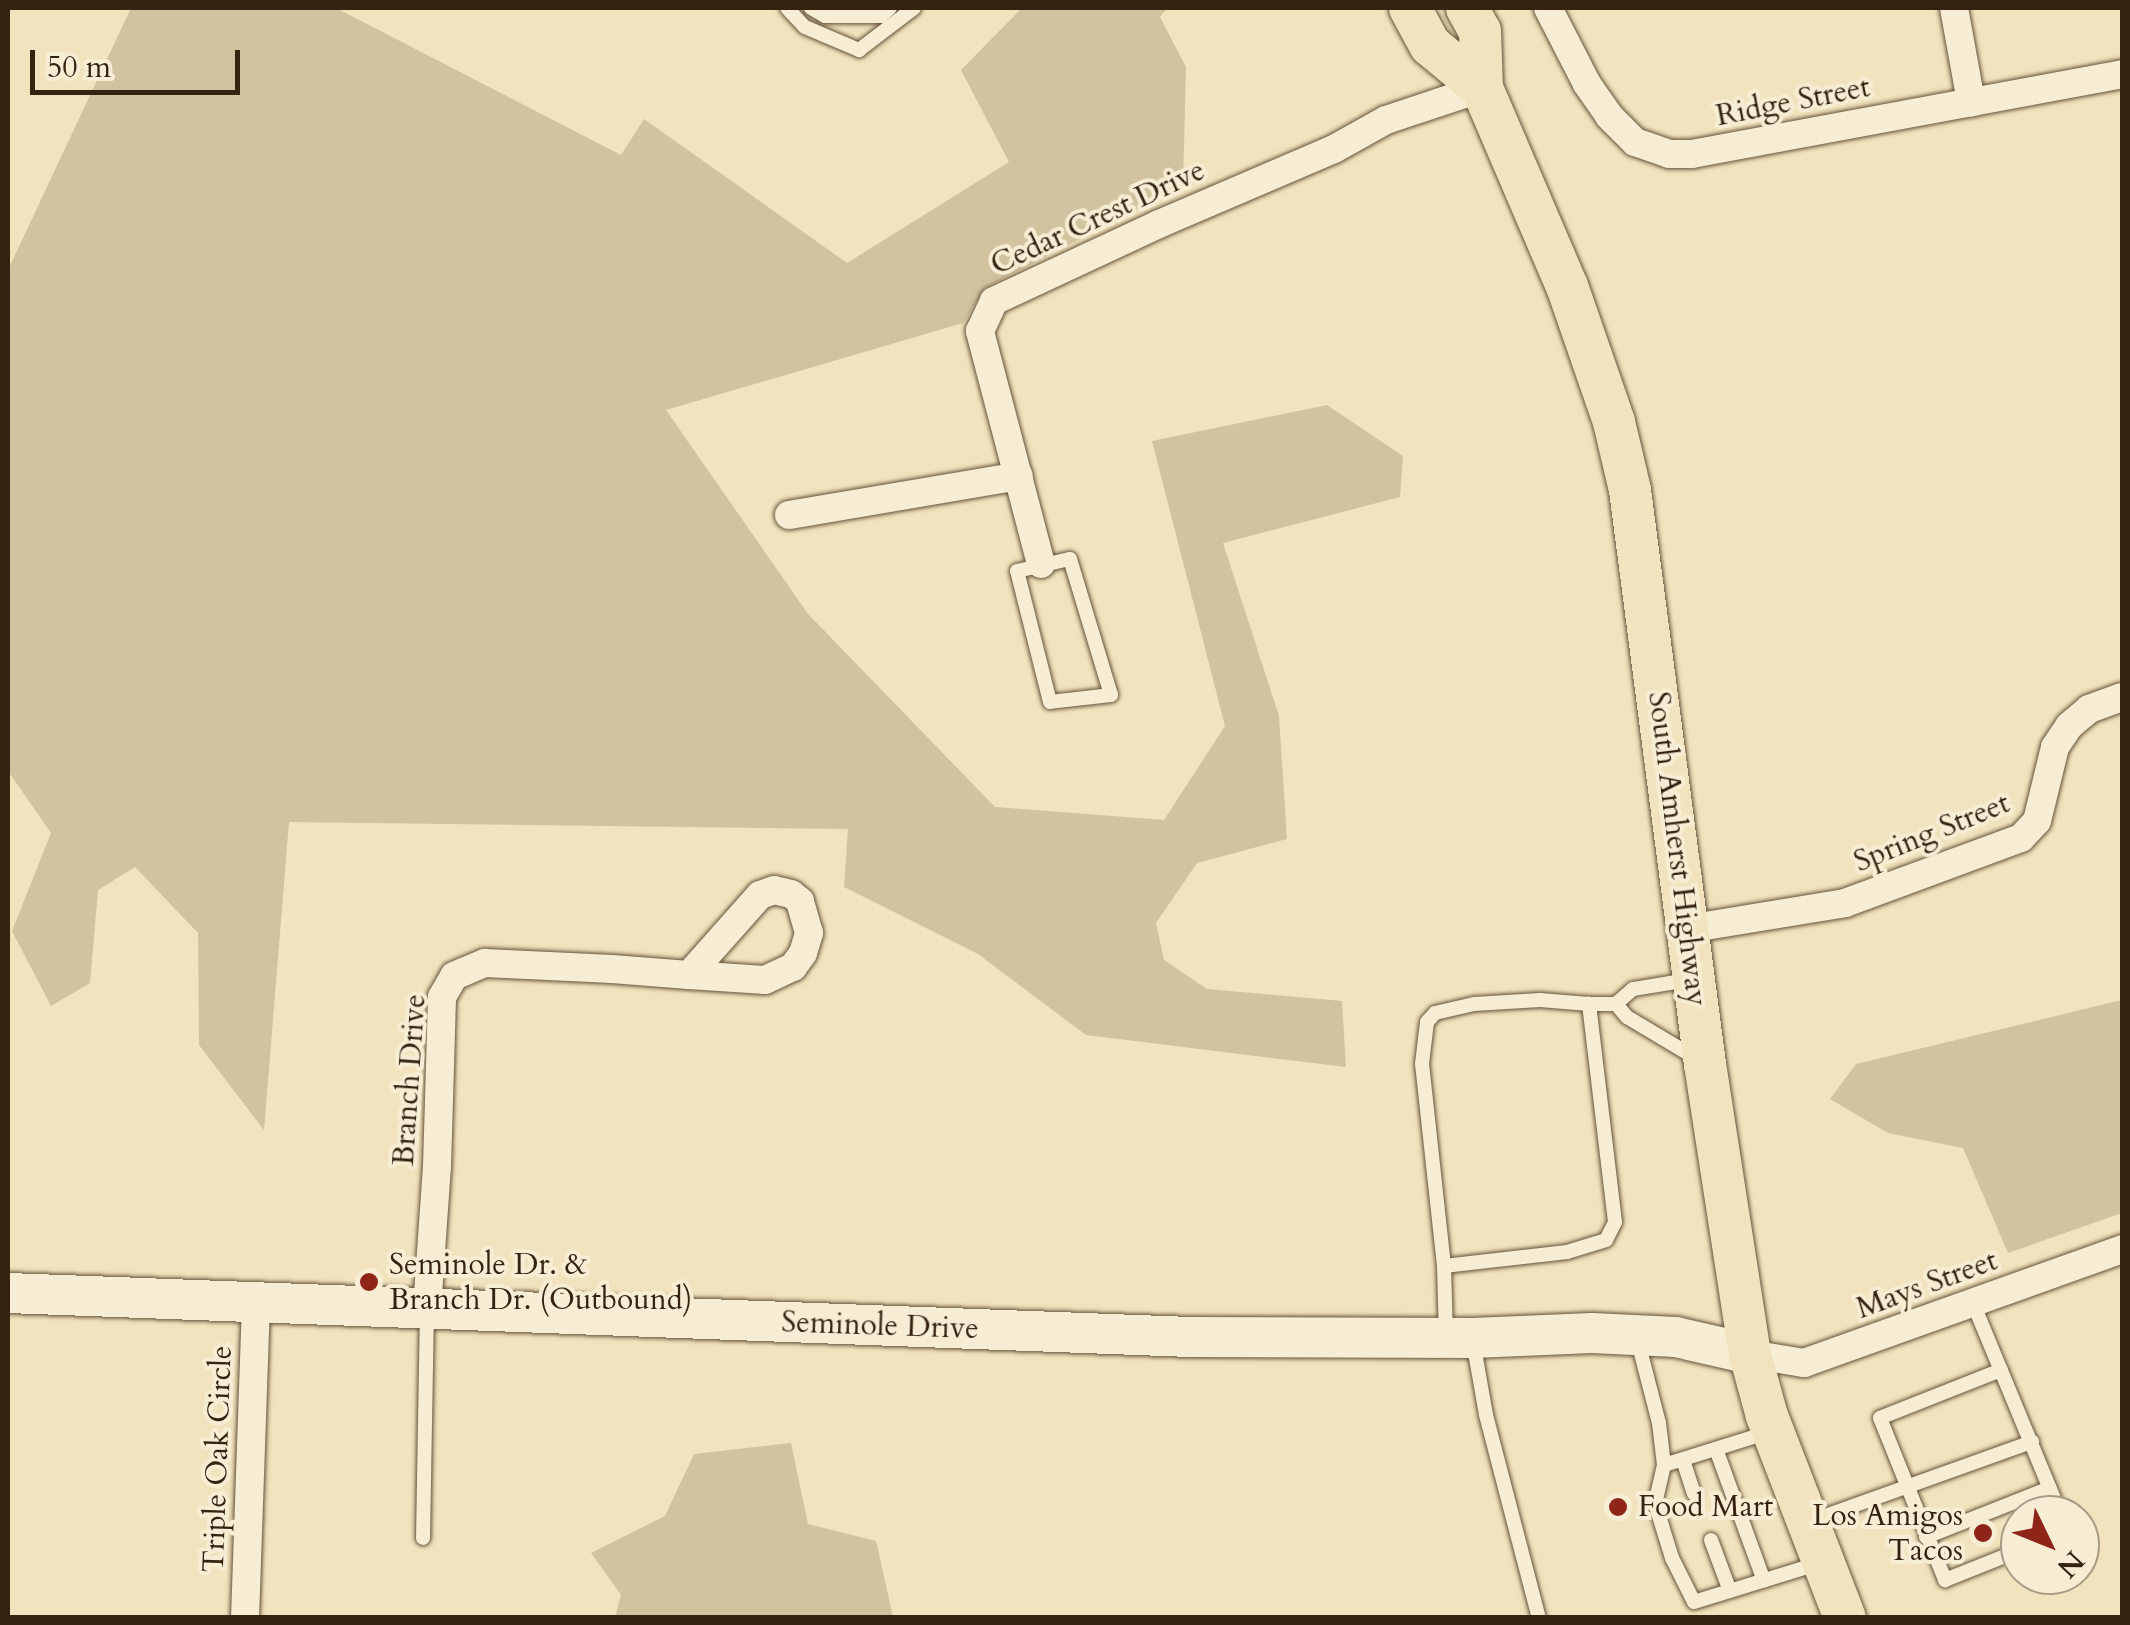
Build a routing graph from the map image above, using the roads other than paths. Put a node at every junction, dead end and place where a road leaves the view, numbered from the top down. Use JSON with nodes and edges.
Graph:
{"nodes":[{"id":1,"x":787,"y":8,"type":"edge"},
{"id":2,"x":811,"y":8,"type":"edge"},
{"id":3,"x":890,"y":8,"type":"edge"},
{"id":4,"x":914,"y":8,"type":"edge"},
{"id":5,"x":1410,"y":8,"type":"edge"},
{"id":6,"x":1467,"y":8,"type":"edge"},
{"id":7,"x":1548,"y":8,"type":"edge"},
{"id":8,"x":1954,"y":8,"type":"edge"},
{"id":9,"x":853,"y":12,"type":"edge"},
{"id":10,"x":2122,"y":74,"type":"edge"},
{"id":11,"x":1482,"y":88,"type":"junction"},
{"id":12,"x":1971,"y":102,"type":"junction"},
{"id":13,"x":1019,"y":476,"type":"junction"},
{"id":14,"x":790,"y":515,"type":"dead end"},
{"id":15,"x":1041,"y":564,"type":"junction"},
{"id":16,"x":2122,"y":698,"type":"edge"},
{"id":17,"x":1687,"y":929,"type":"junction"},
{"id":18,"x":689,"y":975,"type":"dead end"},
{"id":19,"x":1694,"y":980,"type":"junction"},
{"id":20,"x":1589,"y":1004,"type":"junction"},
{"id":21,"x":1616,"y":1004,"type":"junction"},
{"id":22,"x":1705,"y":1064,"type":"junction"},
{"id":23,"x":2122,"y":1249,"type":"edge"},
{"id":24,"x":1444,"y":1266,"type":"junction"},
{"id":25,"x":8,"y":1293,"type":"edge"},
{"id":26,"x":256,"y":1302,"type":"junction"},
{"id":27,"x":1974,"y":1303,"type":"junction"},
{"id":28,"x":427,"y":1309,"type":"junction"},
{"id":29,"x":1459,"y":1338,"type":"junction"},
{"id":30,"x":1636,"y":1338,"type":"junction"},
{"id":31,"x":1750,"y":1354,"type":"junction"},
{"id":32,"x":2002,"y":1370,"type":"junction"},
{"id":33,"x":1772,"y":1431,"type":"junction"},
{"id":34,"x":2032,"y":1442,"type":"junction"},
{"id":35,"x":1716,"y":1449,"type":"junction"},
{"id":36,"x":1683,"y":1460,"type":"junction"},
{"id":37,"x":1664,"y":1465,"type":"junction"},
{"id":38,"x":1906,"y":1487,"type":"junction"},
{"id":39,"x":2050,"y":1488,"type":"junction"},
{"id":40,"x":1694,"y":1493,"type":"dead end"},
{"id":41,"x":2053,"y":1495,"type":"edge"},
{"id":42,"x":1806,"y":1523,"type":"junction"},
{"id":43,"x":1926,"y":1537,"type":"junction"},
{"id":44,"x":423,"y":1538,"type":"dead end"},
{"id":45,"x":1712,"y":1540,"type":"dead end"},
{"id":46,"x":2000,"y":1558,"type":"edge"},
{"id":47,"x":1821,"y":1562,"type":"junction"},
{"id":48,"x":1764,"y":1580,"type":"junction"},
{"id":49,"x":1730,"y":1591,"type":"junction"},
{"id":50,"x":245,"y":1618,"type":"edge"},
{"id":51,"x":1538,"y":1618,"type":"edge"},
{"id":52,"x":1845,"y":1618,"type":"edge"}],
"edges":[{"from":1,"to":4,"type":"lane"},
{"from":2,"to":9,"type":"lane"},
{"from":3,"to":9,"type":"lane"},
{"from":5,"to":11,"type":"main road"},
{"from":6,"to":11,"type":"main road"},
{"from":7,"to":12,"type":"street","name":"Ridge Street"},
{"from":8,"to":12,"type":"street"},
{"from":10,"to":12,"type":"street","name":"Ridge Street"},
{"from":11,"to":13,"type":"street","name":"Cedar Crest Drive"},
{"from":11,"to":17,"type":"main road","name":"South Amherst Highway"},
{"from":13,"to":14,"type":"street"},
{"from":13,"to":15,"type":"street","name":"Cedar Crest Drive"},
{"from":15,"to":15,"type":"lane"},
{"from":16,"to":17,"type":"street","name":"Spring Street"},
{"from":17,"to":19,"type":"main road","name":"South Amherst Highway"},
{"from":18,"to":28,"type":"street","name":"Branch Drive"},
{"from":19,"to":21,"type":"lane"},
{"from":19,"to":22,"type":"main road","name":"South Amherst Highway"},
{"from":20,"to":21,"type":"lane"},
{"from":20,"to":24,"type":"lane"},
{"from":20,"to":24,"type":"lane"},
{"from":21,"to":22,"type":"lane"},
{"from":22,"to":31,"type":"main road","name":"South Amherst Highway"},
{"from":23,"to":27,"type":"street","name":"Mays Street"},
{"from":24,"to":29,"type":"lane"},
{"from":25,"to":26,"type":"street","name":"Seminole Drive"},
{"from":26,"to":28,"type":"street","name":"Seminole Drive"},
{"from":26,"to":50,"type":"street","name":"Triple Oak Circle"},
{"from":27,"to":31,"type":"street","name":"Mays Street"},
{"from":27,"to":32,"type":"lane"},
{"from":28,"to":29,"type":"street","name":"Seminole Drive"},
{"from":28,"to":44,"type":"lane"},
{"from":29,"to":30,"type":"street","name":"Seminole Drive"},
{"from":29,"to":51,"type":"lane"},
{"from":30,"to":31,"type":"street","name":"Seminole Drive"},
{"from":30,"to":37,"type":"lane"},
{"from":31,"to":33,"type":"main road","name":"South Amherst Highway"},
{"from":32,"to":34,"type":"lane"},
{"from":32,"to":38,"type":"lane"},
{"from":33,"to":35,"type":"lane"},
{"from":33,"to":42,"type":"main road","name":"South Amherst Highway"},
{"from":34,"to":38,"type":"lane"},
{"from":34,"to":39,"type":"lane"},
{"from":35,"to":36,"type":"lane"},
{"from":35,"to":48,"type":"lane"},
{"from":36,"to":37,"type":"lane"},
{"from":36,"to":40,"type":"lane"},
{"from":37,"to":49,"type":"lane"},
{"from":38,"to":42,"type":"lane"},
{"from":38,"to":43,"type":"lane"},
{"from":39,"to":41,"type":"lane"},
{"from":39,"to":43,"type":"lane"},
{"from":42,"to":47,"type":"main road","name":"South Amherst Highway"},
{"from":43,"to":46,"type":"lane"},
{"from":45,"to":49,"type":"lane"},
{"from":47,"to":48,"type":"lane"},
{"from":47,"to":52,"type":"main road","name":"South Amherst Highway"},
{"from":48,"to":49,"type":"lane"}]}
